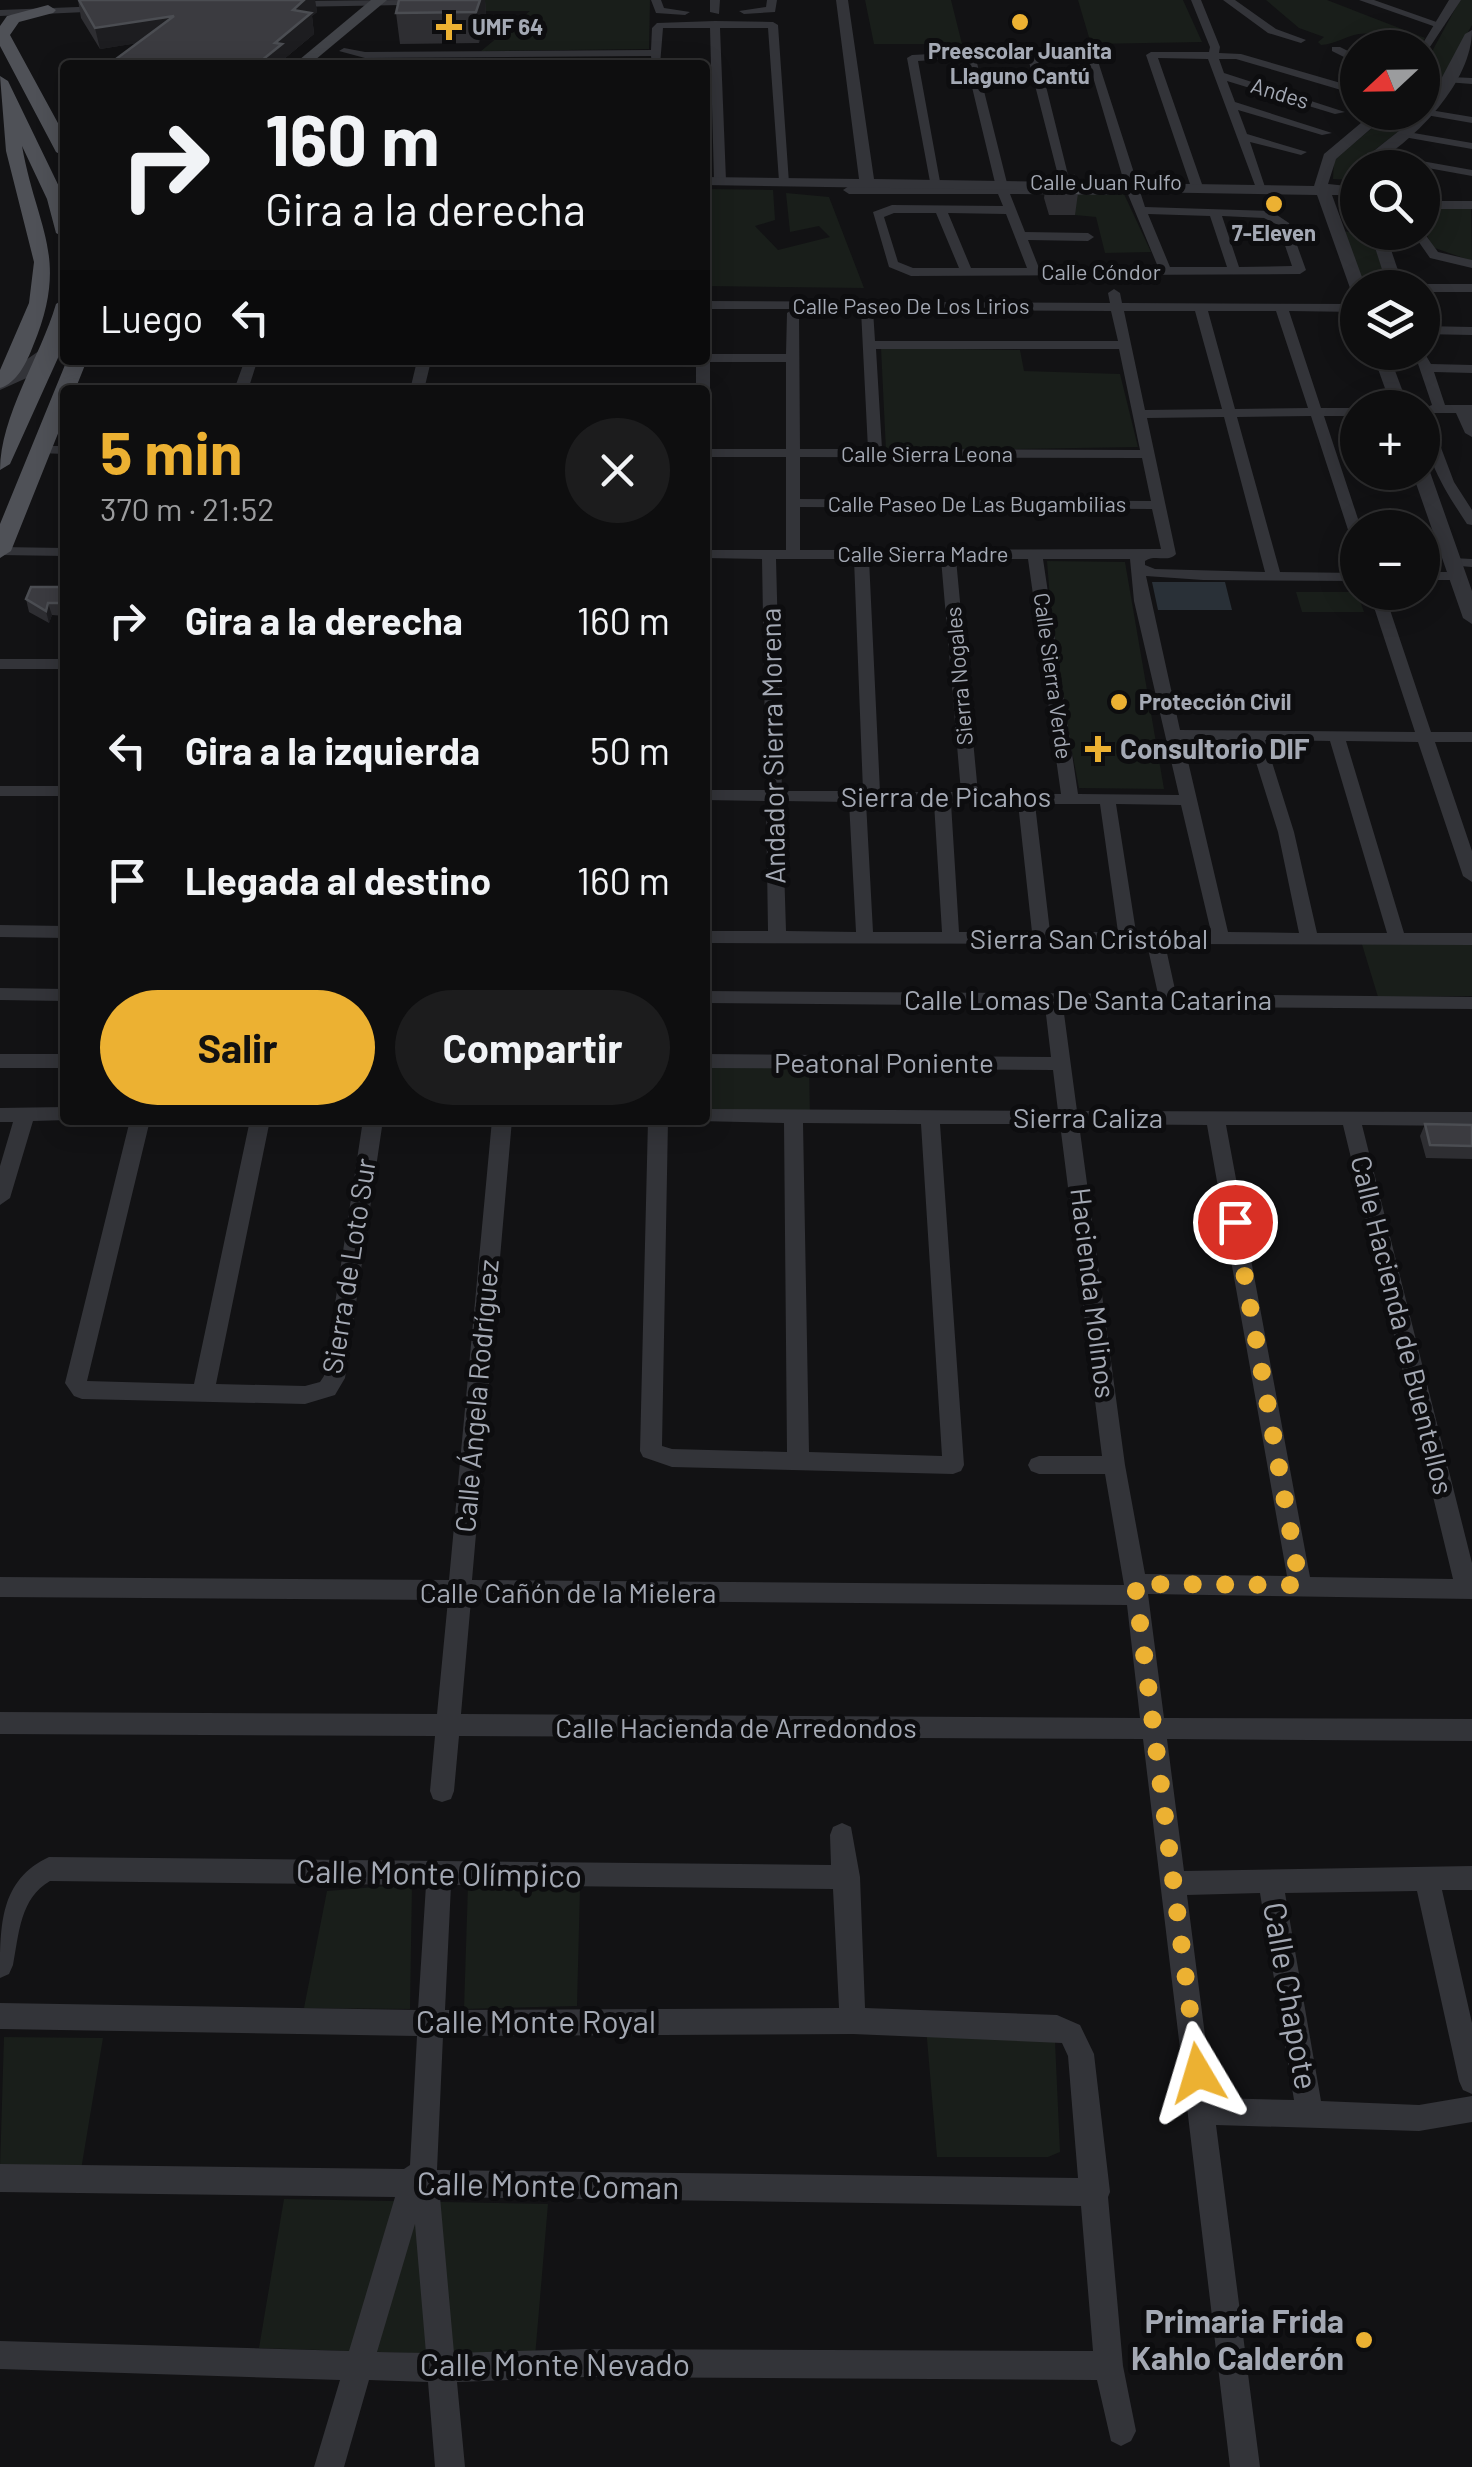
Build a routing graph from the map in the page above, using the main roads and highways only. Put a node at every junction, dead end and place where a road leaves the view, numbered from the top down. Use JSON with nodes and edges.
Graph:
{"nodes":[{"id":1,"x":20,"y":0,"type":"edge"},
{"id":2,"x":379,"y":1,"type":"edge"},
{"id":3,"x":400,"y":1,"type":"edge"},
{"id":4,"x":48,"y":10,"type":"road end"},
{"id":5,"x":0,"y":12,"type":"edge"},
{"id":6,"x":1,"y":34,"type":"edge"},
{"id":7,"x":328,"y":43,"type":"junction"},
{"id":8,"x":0,"y":56,"type":"edge"},
{"id":9,"x":335,"y":59,"type":"edge"},
{"id":10,"x":308,"y":60,"type":"edge"},
{"id":11,"x":0,"y":83,"type":"edge"},
{"id":12,"x":11,"y":104,"type":"junction"},
{"id":13,"x":60,"y":139,"type":"edge"},
{"id":14,"x":60,"y":140,"type":"edge"},
{"id":15,"x":60,"y":218,"type":"edge"},
{"id":16,"x":40,"y":226,"type":"junction"},
{"id":17,"x":60,"y":272,"type":"edge"},
{"id":18,"x":60,"y":321,"type":"edge"},
{"id":19,"x":0,"y":383,"type":"edge"},
{"id":20,"x":60,"y":418,"type":"edge"},
{"id":21,"x":54,"y":450,"type":"edge"},
{"id":22,"x":0,"y":464,"type":"edge"},
{"id":23,"x":0,"y":551,"type":"edge"}],
"edges":[{"from":1,"to":5,"type":"main road"},
{"from":2,"to":7,"type":"main road"},
{"from":3,"to":9,"type":"main road"},
{"from":4,"to":6,"type":"main road"},
{"from":6,"to":13,"type":"main road"},
{"from":7,"to":9,"type":"main road"},
{"from":7,"to":10,"type":"main road"},
{"from":8,"to":14,"type":"main road"},
{"from":11,"to":12,"type":"main road"},
{"from":12,"to":15,"type":"main road"},
{"from":12,"to":16,"type":"main road"},
{"from":16,"to":17,"type":"main road"},
{"from":16,"to":19,"type":"main road"},
{"from":18,"to":22,"type":"main road"},
{"from":20,"to":21,"type":"main road"},
{"from":21,"to":23,"type":"main road"}]}
